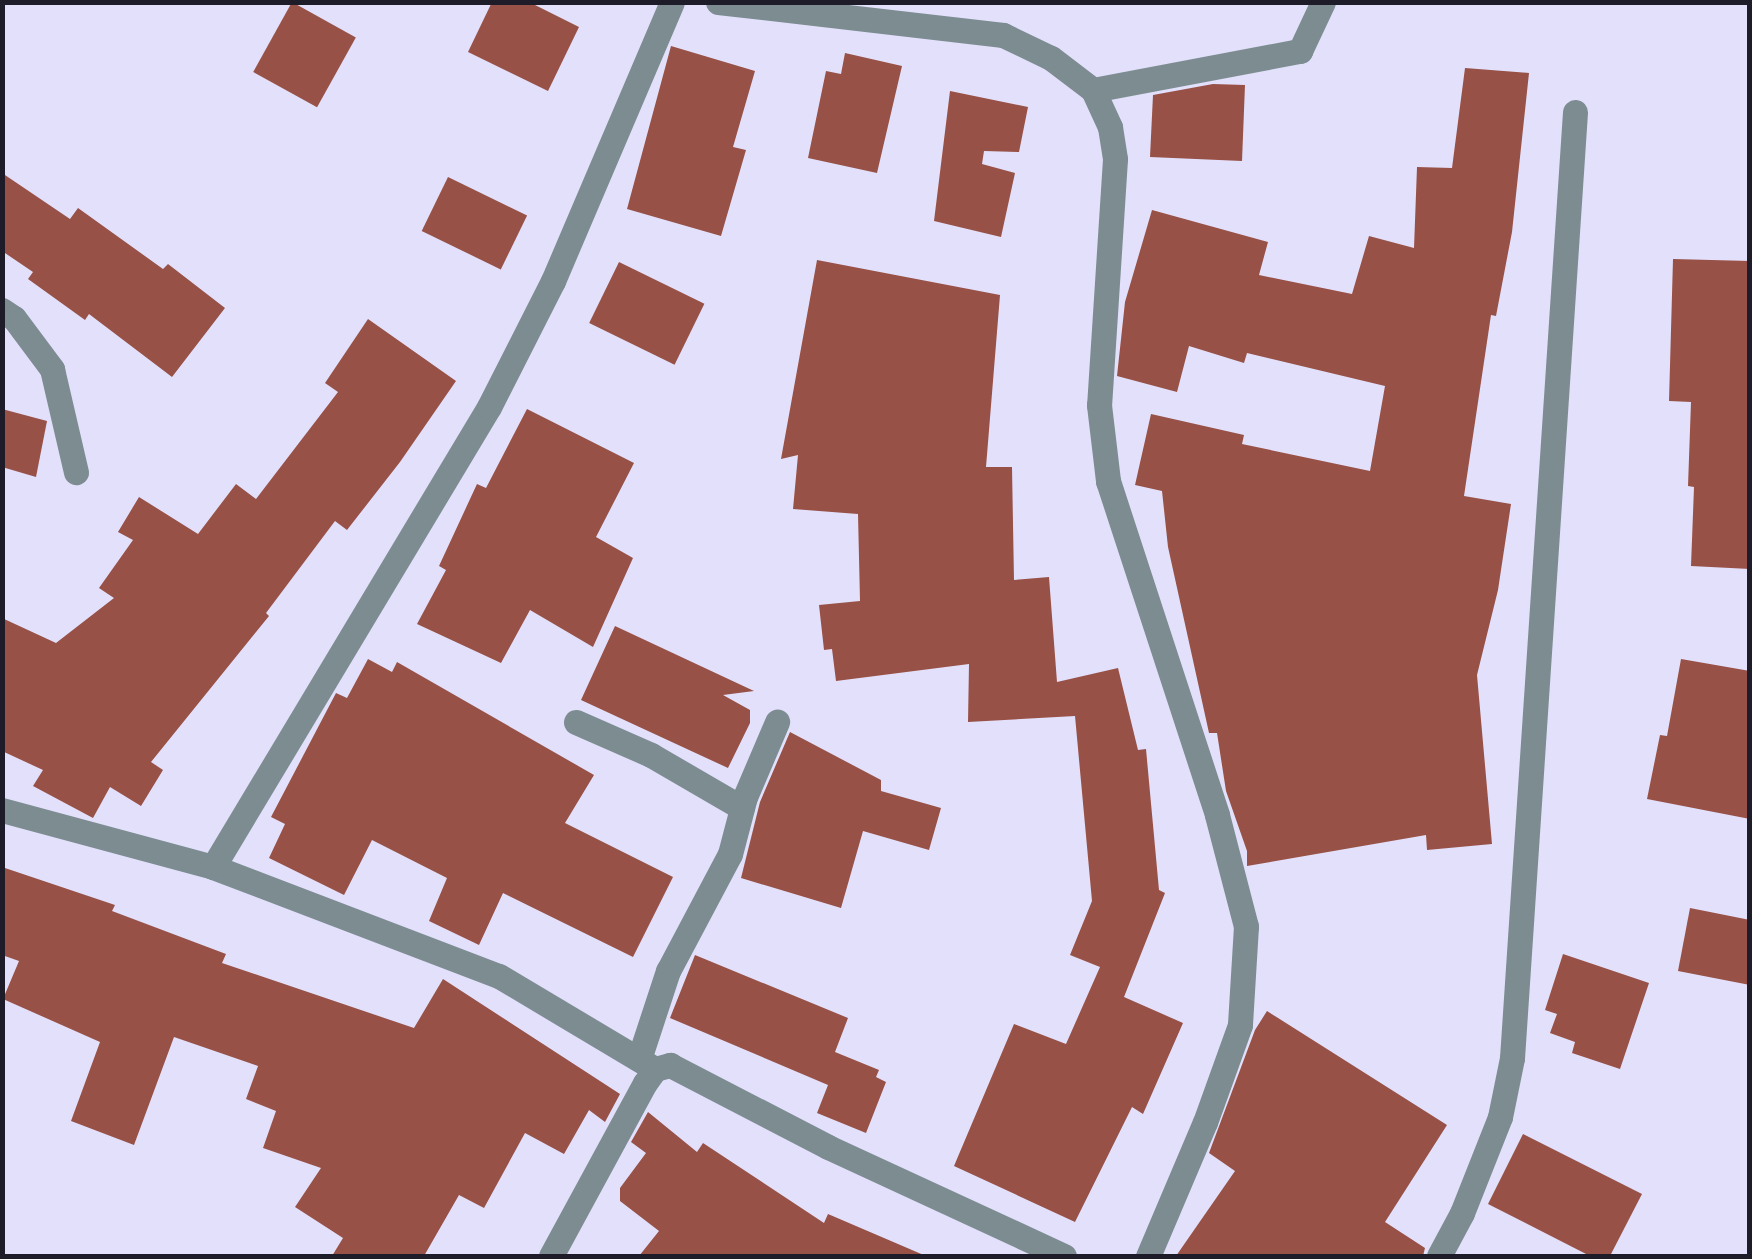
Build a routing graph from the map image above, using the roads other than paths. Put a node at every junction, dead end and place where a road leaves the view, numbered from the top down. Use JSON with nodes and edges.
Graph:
{"nodes":[{"id":1,"x":672,"y":2,"type":"edge"},
{"id":2,"x":718,"y":2,"type":"edge"},
{"id":3,"x":1322,"y":2,"type":"edge"},
{"id":4,"x":1093,"y":90,"type":"junction"},
{"id":5,"x":1574,"y":112,"type":"dead end"},
{"id":6,"x":2,"y":310,"type":"edge"},
{"id":7,"x":76,"y":472,"type":"dead end"},
{"id":8,"x":576,"y":722,"type":"dead end"},
{"id":9,"x":777,"y":722,"type":"dead end"},
{"id":10,"x":742,"y":808,"type":"junction"},
{"id":11,"x":2,"y":810,"type":"edge"},
{"id":12,"x":212,"y":867,"type":"junction"},
{"id":13,"x":647,"y":1064,"type":"junction"},
{"id":14,"x":550,"y":1256,"type":"edge"},
{"id":15,"x":1064,"y":1256,"type":"edge"},
{"id":16,"x":1148,"y":1256,"type":"edge"},
{"id":17,"x":1440,"y":1256,"type":"edge"}],
"edges":[{"from":1,"to":12,"type":"street"},
{"from":2,"to":4,"type":"street"},
{"from":3,"to":4,"type":"street"},
{"from":4,"to":16,"type":"street"},
{"from":5,"to":17,"type":"street"},
{"from":6,"to":7,"type":"street"},
{"from":8,"to":10,"type":"street"},
{"from":9,"to":10,"type":"street"},
{"from":10,"to":13,"type":"street"},
{"from":11,"to":12,"type":"street"},
{"from":12,"to":13,"type":"street"},
{"from":13,"to":14,"type":"street"},
{"from":13,"to":15,"type":"street"}]}
